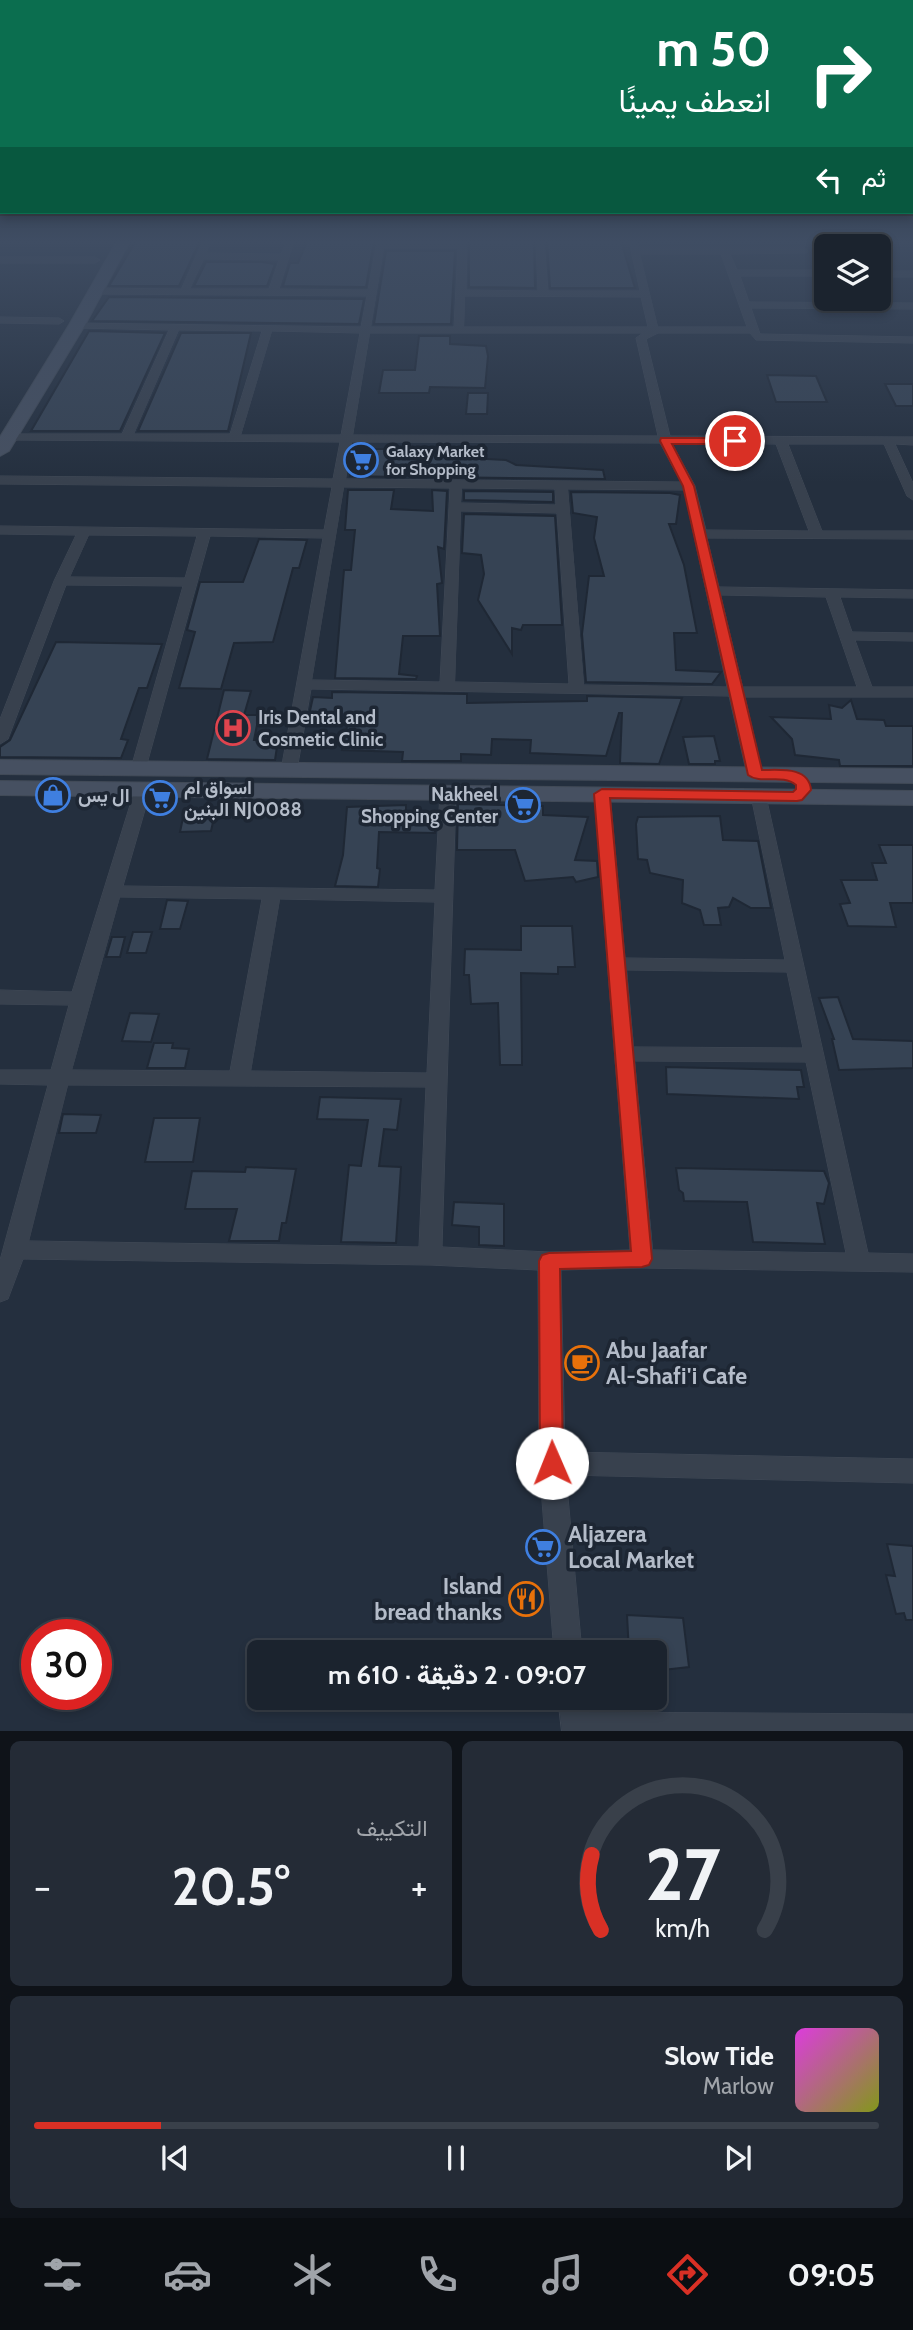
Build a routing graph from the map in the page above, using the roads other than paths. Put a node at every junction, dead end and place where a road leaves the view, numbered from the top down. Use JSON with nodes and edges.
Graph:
{"nodes":[{"id":1,"x":17,"y":322,"type":"edge"},
{"id":2,"x":60,"y":322,"type":"edge"},
{"id":3,"x":78,"y":322,"type":"edge"},
{"id":4,"x":367,"y":322,"type":"edge"},
{"id":5,"x":458,"y":322,"type":"edge"},
{"id":6,"x":652,"y":322,"type":"edge"},
{"id":7,"x":750,"y":322,"type":"edge"},
{"id":8,"x":77,"y":325,"type":"junction"},
{"id":9,"x":56,"y":326,"type":"joint"},
{"id":10,"x":175,"y":327,"type":"junction"},
{"id":11,"x":268,"y":327,"type":"junction"},
{"id":12,"x":366,"y":330,"type":"junction"},
{"id":13,"x":458,"y":330,"type":"junction"},
{"id":14,"x":753,"y":330,"type":"junction"},
{"id":15,"x":654,"y":331,"type":"junction"},
{"id":16,"x":913,"y":340,"type":"edge"},
{"id":17,"x":9,"y":437,"type":"junction"},
{"id":18,"x":126,"y":438,"type":"junction"},
{"id":19,"x":234,"y":439,"type":"junction"},
{"id":20,"x":347,"y":439,"type":"junction"},
{"id":21,"x":665,"y":441,"type":"junction"},
{"id":22,"x":781,"y":441,"type":"junction"},
{"id":23,"x":913,"y":441,"type":"edge"},
{"id":24,"x":888,"y":442,"type":"junction"},
{"id":25,"x":0,"y":451,"type":"edge"},
{"id":26,"x":0,"y":480,"type":"edge"},
{"id":27,"x":339,"y":483,"type":"junction"},
{"id":28,"x":456,"y":484,"type":"junction"},
{"id":29,"x":561,"y":484,"type":"junction"},
{"id":30,"x":689,"y":486,"type":"junction"},
{"id":31,"x":913,"y":496,"type":"edge"},
{"id":32,"x":455,"y":507,"type":"junction"},
{"id":33,"x":562,"y":509,"type":"junction"},
{"id":34,"x":0,"y":530,"type":"edge"},
{"id":35,"x":84,"y":531,"type":"junction"},
{"id":36,"x":205,"y":533,"type":"junction"},
{"id":37,"x":816,"y":533,"type":"junction"},
{"id":38,"x":331,"y":534,"type":"junction"},
{"id":39,"x":700,"y":534,"type":"junction"},
{"id":40,"x":913,"y":534,"type":"edge"},
{"id":41,"x":61,"y":581,"type":"junction"},
{"id":42,"x":191,"y":582,"type":"junction"},
{"id":43,"x":713,"y":591,"type":"junction"},
{"id":44,"x":831,"y":593,"type":"junction"},
{"id":45,"x":913,"y":594,"type":"edge"},
{"id":46,"x":846,"y":636,"type":"junction"},
{"id":47,"x":913,"y":637,"type":"edge"},
{"id":48,"x":304,"y":684,"type":"junction"},
{"id":49,"x":447,"y":688,"type":"junction"},
{"id":50,"x":577,"y":689,"type":"junction"},
{"id":51,"x":736,"y":692,"type":"junction"},
{"id":52,"x":866,"y":692,"type":"junction"},
{"id":53,"x":913,"y":692,"type":"edge"},
{"id":54,"x":0,"y":739,"type":"edge"},
{"id":55,"x":0,"y":767,"type":"edge"},
{"id":56,"x":289,"y":770,"type":"junction"},
{"id":57,"x":840,"y":775,"type":"junction"},
{"id":58,"x":913,"y":776,"type":"edge"},
{"id":59,"x":141,"y":779,"type":"junction"},
{"id":60,"x":757,"y":785,"type":"junction"},
{"id":61,"x":795,"y":786,"type":"junction"},
{"id":62,"x":0,"y":788,"type":"edge"},
{"id":63,"x":448,"y":792,"type":"junction"},
{"id":64,"x":602,"y":794,"type":"junction"},
{"id":65,"x":856,"y":797,"type":"junction"},
{"id":66,"x":913,"y":798,"type":"edge"},
{"id":67,"x":112,"y":891,"type":"junction"},
{"id":68,"x":272,"y":893,"type":"junction"},
{"id":69,"x":444,"y":896,"type":"junction"},
{"id":70,"x":618,"y":964,"type":"junction"},
{"id":71,"x":796,"y":966,"type":"junction"},
{"id":72,"x":0,"y":997,"type":"edge"},
{"id":73,"x":80,"y":999,"type":"junction"},
{"id":74,"x":625,"y":1054,"type":"junction"},
{"id":75,"x":815,"y":1055,"type":"junction"},
{"id":76,"x":0,"y":1077,"type":"edge"},
{"id":77,"x":60,"y":1077,"type":"junction"},
{"id":78,"x":239,"y":1079,"type":"junction"},
{"id":79,"x":437,"y":1080,"type":"junction"},
{"id":80,"x":15,"y":1250,"type":"junction"},
{"id":81,"x":430,"y":1256,"type":"junction"},
{"id":82,"x":642,"y":1259,"type":"junction"},
{"id":83,"x":549,"y":1261,"type":"junction"},
{"id":84,"x":859,"y":1262,"type":"junction"},
{"id":85,"x":913,"y":1263,"type":"edge"},
{"id":86,"x":0,"y":1292,"type":"edge"},
{"id":87,"x":552,"y":1463,"type":"junction"},
{"id":88,"x":913,"y":1471,"type":"edge"},
{"id":89,"x":567,"y":1640,"type":"edge"},
{"id":90,"x":573,"y":1710,"type":"edge"},
{"id":91,"x":913,"y":1729,"type":"edge"}],
"edges":[{"from":1,"to":9,"type":"street"},
{"from":2,"to":9,"type":"street"},
{"from":3,"to":8,"type":"street"},
{"from":4,"to":12,"type":"street"},
{"from":5,"to":13,"type":"street"},
{"from":6,"to":15,"type":"street"},
{"from":7,"to":14,"type":"street"},
{"from":8,"to":10,"type":"street"},
{"from":8,"to":17,"type":"street"},
{"from":10,"to":11,"type":"street"},
{"from":10,"to":18,"type":"street"},
{"from":11,"to":12,"type":"street"},
{"from":11,"to":19,"type":"street"},
{"from":12,"to":13,"type":"street"},
{"from":12,"to":20,"type":"street"},
{"from":13,"to":15,"type":"street"},
{"from":14,"to":15,"type":"street"},
{"from":14,"to":16,"type":"street"},
{"from":15,"to":21,"type":"street"},
{"from":17,"to":18,"type":"street"},
{"from":17,"to":25,"type":"street"},
{"from":18,"to":19,"type":"street"},
{"from":19,"to":20,"type":"street"},
{"from":20,"to":21,"type":"street"},
{"from":20,"to":27,"type":"street"},
{"from":21,"to":22,"type":"street"},
{"from":21,"to":30,"type":"street"},
{"from":22,"to":24,"type":"street"},
{"from":22,"to":37,"type":"street"},
{"from":23,"to":24,"type":"street"},
{"from":24,"to":31,"type":"street"},
{"from":26,"to":27,"type":"street"},
{"from":27,"to":28,"type":"street"},
{"from":27,"to":38,"type":"street"},
{"from":28,"to":29,"type":"street"},
{"from":28,"to":32,"type":"street"},
{"from":29,"to":30,"type":"street"},
{"from":29,"to":33,"type":"street"},
{"from":30,"to":39,"type":"street"},
{"from":32,"to":33,"type":"street"},
{"from":32,"to":49,"type":"street"},
{"from":33,"to":50,"type":"street"},
{"from":34,"to":35,"type":"street"},
{"from":35,"to":36,"type":"street"},
{"from":35,"to":41,"type":"street"},
{"from":36,"to":38,"type":"street"},
{"from":36,"to":42,"type":"street"},
{"from":37,"to":39,"type":"street"},
{"from":37,"to":40,"type":"street"},
{"from":38,"to":48,"type":"street"},
{"from":39,"to":43,"type":"street"},
{"from":41,"to":42,"type":"street"},
{"from":41,"to":54,"type":"street"},
{"from":42,"to":59,"type":"street"},
{"from":43,"to":44,"type":"street"},
{"from":43,"to":51,"type":"street"},
{"from":44,"to":45,"type":"street"},
{"from":44,"to":46,"type":"street"},
{"from":46,"to":47,"type":"street"},
{"from":46,"to":52,"type":"street"},
{"from":48,"to":49,"type":"street"},
{"from":48,"to":56,"type":"street"},
{"from":49,"to":50,"type":"street"},
{"from":50,"to":51,"type":"street"},
{"from":51,"to":52,"type":"street"},
{"from":51,"to":60,"type":"street"},
{"from":52,"to":53,"type":"street"},
{"from":55,"to":59,"type":"street"},
{"from":56,"to":59,"type":"street"},
{"from":56,"to":60,"type":"street"},
{"from":57,"to":58,"type":"street"},
{"from":57,"to":61,"type":"street"},
{"from":57,"to":65,"type":"street"},
{"from":59,"to":62,"type":"street"},
{"from":59,"to":63,"type":"street"},
{"from":59,"to":67,"type":"street"},
{"from":60,"to":61,"type":"street"},
{"from":60,"to":64,"type":"street"},
{"from":60,"to":71,"type":"street"},
{"from":61,"to":65,"type":"street"},
{"from":63,"to":64,"type":"street"},
{"from":63,"to":69,"type":"street"},
{"from":64,"to":70,"type":"street"},
{"from":65,"to":66,"type":"street"},
{"from":67,"to":68,"type":"street"},
{"from":67,"to":73,"type":"street"},
{"from":68,"to":69,"type":"street"},
{"from":68,"to":78,"type":"street"},
{"from":69,"to":79,"type":"street"},
{"from":70,"to":71,"type":"street"},
{"from":70,"to":74,"type":"street"},
{"from":71,"to":75,"type":"street"},
{"from":72,"to":73,"type":"street"},
{"from":73,"to":77,"type":"street"},
{"from":74,"to":75,"type":"street"},
{"from":74,"to":82,"type":"street"},
{"from":75,"to":84,"type":"street"},
{"from":76,"to":77,"type":"street"},
{"from":77,"to":78,"type":"street"},
{"from":77,"to":80,"type":"street"},
{"from":78,"to":79,"type":"street"},
{"from":79,"to":81,"type":"street"},
{"from":80,"to":81,"type":"street"},
{"from":80,"to":86,"type":"street"},
{"from":81,"to":83,"type":"street"},
{"from":82,"to":83,"type":"street"},
{"from":82,"to":84,"type":"street"},
{"from":83,"to":87,"type":"street"},
{"from":84,"to":85,"type":"street"},
{"from":87,"to":88,"type":"street"},
{"from":87,"to":89,"type":"street"},
{"from":90,"to":91,"type":"street"}]}
